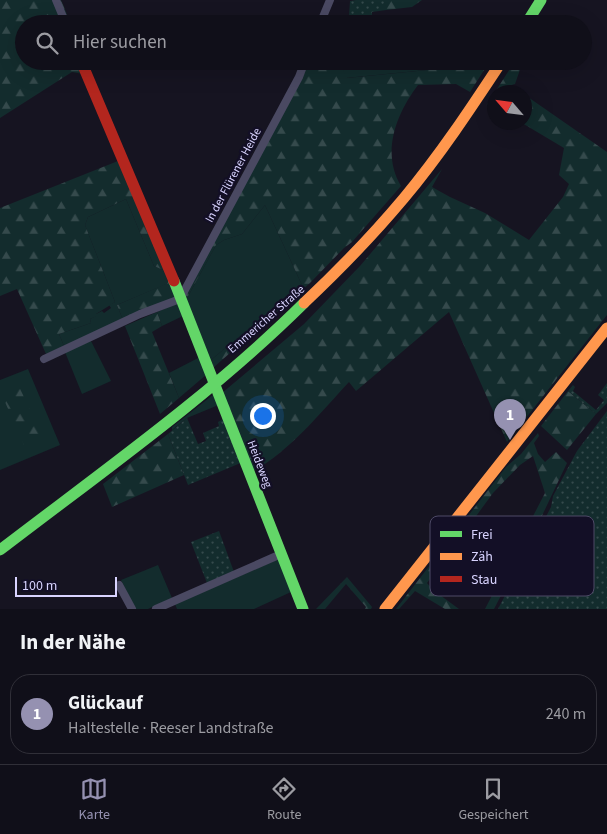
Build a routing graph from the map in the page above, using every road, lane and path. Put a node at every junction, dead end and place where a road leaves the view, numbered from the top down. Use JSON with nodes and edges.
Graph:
{"nodes":[{"id":1,"x":56,"y":0,"type":"edge"},
{"id":2,"x":330,"y":0,"type":"edge"},
{"id":3,"x":541,"y":0,"type":"edge"},
{"id":4,"x":62,"y":15,"type":"edge"},
{"id":5,"x":324,"y":15,"type":"edge"},
{"id":6,"x":532,"y":15,"type":"edge"},
{"id":7,"x":85,"y":70,"type":"edge"},
{"id":8,"x":302,"y":70,"type":"edge"},
{"id":9,"x":496,"y":70,"type":"edge"},
{"id":10,"x":180,"y":299,"type":"junction"},
{"id":11,"x":607,"y":328,"type":"edge"},
{"id":12,"x":44,"y":359,"type":"dead end"},
{"id":13,"x":214,"y":382,"type":"junction"},
{"id":14,"x":458,"y":516,"type":"edge"},
{"id":15,"x":0,"y":550,"type":"edge"},
{"id":16,"x":430,"y":552,"type":"edge"},
{"id":17,"x":281,"y":554,"type":"junction"},
{"id":18,"x":120,"y":585,"type":"dead end"},
{"id":19,"x":132,"y":609,"type":"edge"},
{"id":20,"x":156,"y":609,"type":"edge"},
{"id":21,"x":303,"y":609,"type":"edge"},
{"id":22,"x":385,"y":609,"type":"edge"}],
"edges":[{"from":1,"to":4,"type":"street"},
{"from":2,"to":5,"type":"street"},
{"from":3,"to":6,"type":"street"},
{"from":7,"to":10,"type":"street","name":"Heideweg"},
{"from":8,"to":10,"type":"street","name":"In der Flürener Heide"},
{"from":9,"to":13,"type":"street","name":"Emmericher Straße"},
{"from":10,"to":12,"type":"street"},
{"from":10,"to":13,"type":"street","name":"Heideweg"},
{"from":11,"to":14,"type":"street"},
{"from":13,"to":15,"type":"street","name":"Emmericher Straße"},
{"from":13,"to":17,"type":"street","name":"Heideweg"},
{"from":16,"to":22,"type":"street"},
{"from":17,"to":20,"type":"street"},
{"from":17,"to":21,"type":"street","name":"Heideweg"},
{"from":18,"to":19,"type":"street"}]}
